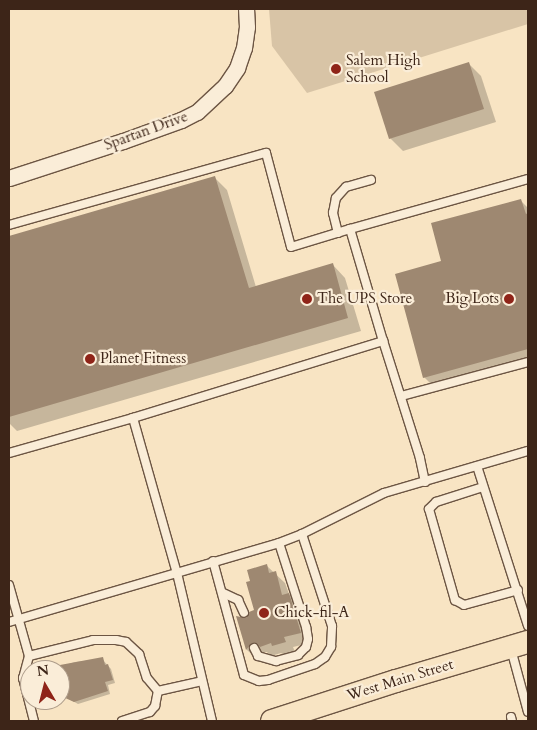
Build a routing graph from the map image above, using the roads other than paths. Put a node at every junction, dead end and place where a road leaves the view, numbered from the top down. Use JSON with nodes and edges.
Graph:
{"nodes":[{"id":1,"x":246,"y":9,"type":"edge"},
{"id":2,"x":9,"y":178,"type":"edge"},
{"id":3,"x":528,"y":179,"type":"edge"},
{"id":4,"x":371,"y":180,"type":"dead end"},
{"id":5,"x":9,"y":225,"type":"edge"},
{"id":6,"x":350,"y":229,"type":"junction"},
{"id":7,"x":338,"y":233,"type":"junction"},
{"id":8,"x":383,"y":341,"type":"junction"},
{"id":9,"x":528,"y":362,"type":"edge"},
{"id":10,"x":400,"y":396,"type":"junction"},
{"id":11,"x":134,"y":418,"type":"junction"},
{"id":12,"x":528,"y":451,"type":"edge"},
{"id":13,"x":9,"y":453,"type":"edge"},
{"id":14,"x":477,"y":466,"type":"junction"},
{"id":15,"x":424,"y":482,"type":"junction"},
{"id":16,"x":483,"y":487,"type":"junction"},
{"id":17,"x":302,"y":534,"type":"junction"},
{"id":18,"x":280,"y":543,"type":"junction"},
{"id":19,"x":213,"y":561,"type":"junction"},
{"id":20,"x":177,"y":572,"type":"junction"},
{"id":21,"x":9,"y":585,"type":"edge"},
{"id":22,"x":518,"y":590,"type":"junction"},
{"id":23,"x":223,"y":593,"type":"junction"},
{"id":24,"x":244,"y":613,"type":"dead end"},
{"id":25,"x":19,"y":619,"type":"junction"},
{"id":26,"x":9,"y":622,"type":"edge"},
{"id":27,"x":528,"y":626,"type":"edge"},
{"id":28,"x":519,"y":644,"type":"edge"},
{"id":29,"x":254,"y":648,"type":"dead end"},
{"id":30,"x":29,"y":656,"type":"junction"},
{"id":31,"x":202,"y":682,"type":"junction"},
{"id":32,"x":158,"y":691,"type":"junction"},
{"id":33,"x":528,"y":712,"type":"edge"},
{"id":34,"x":34,"y":721,"type":"edge"},
{"id":35,"x":122,"y":721,"type":"edge"},
{"id":36,"x":212,"y":721,"type":"edge"},
{"id":37,"x":272,"y":721,"type":"edge"}],
"edges":[{"from":1,"to":2,"type":"street","name":"Spartan Drive"},
{"from":3,"to":6,"type":"lane"},
{"from":4,"to":7,"type":"lane"},
{"from":5,"to":7,"type":"lane"},
{"from":6,"to":7,"type":"lane"},
{"from":6,"to":8,"type":"lane"},
{"from":8,"to":10,"type":"lane"},
{"from":8,"to":11,"type":"lane"},
{"from":9,"to":10,"type":"lane"},
{"from":10,"to":15,"type":"lane"},
{"from":11,"to":13,"type":"lane"},
{"from":11,"to":20,"type":"lane"},
{"from":12,"to":14,"type":"lane"},
{"from":14,"to":15,"type":"lane"},
{"from":14,"to":16,"type":"lane"},
{"from":15,"to":17,"type":"lane"},
{"from":16,"to":22,"type":"lane"},
{"from":16,"to":22,"type":"lane"},
{"from":17,"to":18,"type":"lane"},
{"from":17,"to":23,"type":"lane"},
{"from":18,"to":19,"type":"lane"},
{"from":18,"to":29,"type":"lane"},
{"from":19,"to":20,"type":"lane"},
{"from":19,"to":23,"type":"lane"},
{"from":20,"to":25,"type":"lane"},
{"from":20,"to":31,"type":"lane"},
{"from":21,"to":25,"type":"lane"},
{"from":22,"to":27,"type":"lane"},
{"from":23,"to":24,"type":"lane"},
{"from":25,"to":26,"type":"lane"},
{"from":25,"to":30,"type":"lane"},
{"from":28,"to":33,"type":"lane"},
{"from":28,"to":37,"type":"main road","name":"West Main Street"},
{"from":30,"to":32,"type":"lane"},
{"from":30,"to":34,"type":"lane"},
{"from":31,"to":32,"type":"lane"},
{"from":31,"to":36,"type":"lane"},
{"from":32,"to":35,"type":"lane"}]}
